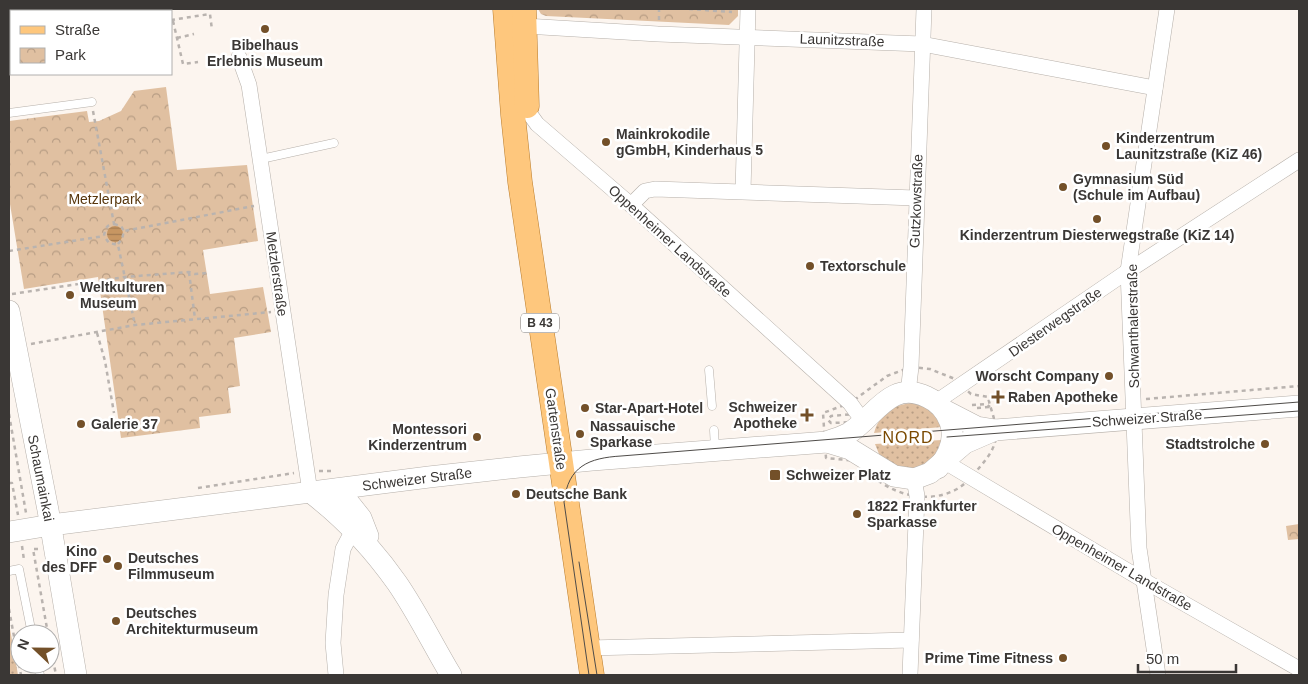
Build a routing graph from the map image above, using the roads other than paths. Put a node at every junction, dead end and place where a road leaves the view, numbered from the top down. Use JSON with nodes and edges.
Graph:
{"nodes":[{"id":1,"x":505,"y":9,"type":"edge"},
{"id":2,"x":748,"y":9,"type":"edge"},
{"id":3,"x":924,"y":9,"type":"edge"},
{"id":4,"x":1167,"y":9,"type":"edge"},
{"id":5,"x":524,"y":17,"type":"edge"},
{"id":6,"x":748,"y":37,"type":"junction"},
{"id":7,"x":507,"y":43,"type":"junction"},
{"id":8,"x":922,"y":44,"type":"junction"},
{"id":9,"x":239,"y":57,"type":"dead end"},
{"id":10,"x":1155,"y":88,"type":"junction"},
{"id":11,"x":92,"y":102,"type":"road end"},
{"id":12,"x":527,"y":110,"type":"junction"},
{"id":13,"x":9,"y":113,"type":"edge"},
{"id":14,"x":334,"y":143,"type":"dead end"},
{"id":15,"x":261,"y":159,"type":"junction"},
{"id":16,"x":1299,"y":160,"type":"edge"},
{"id":17,"x":520,"y":182,"type":"junction"},
{"id":18,"x":744,"y":192,"type":"junction"},
{"id":19,"x":916,"y":198,"type":"junction"},
{"id":20,"x":631,"y":205,"type":"junction"},
{"id":21,"x":1128,"y":271,"type":"junction"},
{"id":22,"x":9,"y":311,"type":"edge"},
{"id":23,"x":709,"y":370,"type":"dead end"},
{"id":24,"x":908,"y":392,"type":"junction"},
{"id":25,"x":712,"y":406,"type":"dead end"},
{"id":26,"x":940,"y":406,"type":"junction"},
{"id":27,"x":1299,"y":406,"type":"edge"},
{"id":28,"x":989,"y":412,"type":"junction"},
{"id":29,"x":870,"y":414,"type":"junction"},
{"id":30,"x":1135,"y":419,"type":"junction"},
{"id":31,"x":828,"y":436,"type":"junction"},
{"id":32,"x":560,"y":463,"type":"junction"},
{"id":33,"x":941,"y":465,"type":"junction"},
{"id":34,"x":878,"y":466,"type":"junction"},
{"id":35,"x":339,"y":479,"type":"junction"},
{"id":36,"x":915,"y":488,"type":"junction"},
{"id":37,"x":310,"y":492,"type":"junction"},
{"id":38,"x":13,"y":523,"type":"edge"},
{"id":39,"x":51,"y":525,"type":"junction"},
{"id":40,"x":352,"y":530,"type":"junction"},
{"id":41,"x":376,"y":555,"type":"junction"},
{"id":42,"x":9,"y":571,"type":"edge"},
{"id":43,"x":1143,"y":580,"type":"junction"},
{"id":44,"x":30,"y":624,"type":"edge"},
{"id":45,"x":911,"y":640,"type":"junction"},
{"id":46,"x":588,"y":648,"type":"junction"},
{"id":47,"x":1299,"y":669,"type":"edge"},
{"id":48,"x":76,"y":675,"type":"edge"},
{"id":49,"x":336,"y":675,"type":"edge"},
{"id":50,"x":451,"y":675,"type":"edge"},
{"id":51,"x":592,"y":675,"type":"edge"},
{"id":52,"x":910,"y":675,"type":"edge"},
{"id":53,"x":1158,"y":675,"type":"edge"}],
"edges":[{"from":1,"to":7,"type":"main road","name":"Gartenstraße"},
{"from":2,"to":6,"type":"street"},
{"from":3,"to":8,"type":"street","name":"Gutzkowstraße"},
{"from":4,"to":10,"type":"street","name":"Schwanthalerstraße"},
{"from":5,"to":6,"type":"street","name":"Launitzstraße"},
{"from":5,"to":12,"type":"main road","name":"Gartenstraße","number":"B 43"},
{"from":6,"to":8,"type":"street","name":"Launitzstraße"},
{"from":6,"to":18,"type":"street"},
{"from":7,"to":12,"type":"street","name":"Oppenheimer Landstraße"},
{"from":7,"to":17,"type":"main road","name":"Gartenstraße"},
{"from":8,"to":10,"type":"street","name":"Launitzstraße"},
{"from":8,"to":19,"type":"street","name":"Gutzkowstraße"},
{"from":9,"to":15,"type":"street","name":"Metzlerstraße"},
{"from":10,"to":21,"type":"street","name":"Schwanthalerstraße"},
{"from":11,"to":13,"type":"lane"},
{"from":12,"to":17,"type":"main road","name":"Gartenstraße","number":"B 43"},
{"from":12,"to":20,"type":"street","name":"Oppenheimer Landstraße"},
{"from":14,"to":15,"type":"lane"},
{"from":15,"to":37,"type":"street","name":"Metzlerstraße"},
{"from":16,"to":21,"type":"street","name":"Diesterwegstraße"},
{"from":17,"to":32,"type":"main road","name":"Gartenstraße","number":"B 43"},
{"from":18,"to":19,"type":"street"},
{"from":18,"to":20,"type":"street"},
{"from":19,"to":24,"type":"street","name":"Gutzkowstraße"},
{"from":20,"to":29,"type":"street","name":"Oppenheimer Landstraße"},
{"from":21,"to":26,"type":"street","name":"Diesterwegstraße"},
{"from":21,"to":30,"type":"street","name":"Schwanthalerstraße"},
{"from":22,"to":39,"type":"street","name":"Schaumainkai"},
{"from":23,"to":25,"type":"lane"},
{"from":24,"to":26,"type":"street"},
{"from":24,"to":29,"type":"street"},
{"from":26,"to":28,"type":"street"},
{"from":26,"to":33,"type":"street"},
{"from":27,"to":30,"type":"street","name":"Schweizer Straße"},
{"from":28,"to":30,"type":"street","name":"Schweizer Straße"},
{"from":28,"to":33,"type":"street"},
{"from":29,"to":31,"type":"street"},
{"from":29,"to":34,"type":"street"},
{"from":30,"to":43,"type":"street","name":"Schwanthalerstraße"},
{"from":31,"to":32,"type":"street","name":"Schweizer Straße"},
{"from":31,"to":34,"type":"street"},
{"from":32,"to":35,"type":"street","name":"Schweizer Straße"},
{"from":32,"to":46,"type":"main road","name":"Gartenstraße","number":"B 43"},
{"from":33,"to":36,"type":"street"},
{"from":33,"to":43,"type":"street","name":"Oppenheimer Landstraße"},
{"from":34,"to":36,"type":"street"},
{"from":35,"to":37,"type":"street","name":"Schweizer Straße"},
{"from":35,"to":41,"type":"street"},
{"from":36,"to":45,"type":"street"},
{"from":37,"to":39,"type":"street","name":"Schweizer Straße"},
{"from":37,"to":40,"type":"street"},
{"from":38,"to":39,"type":"street","name":"Schweizer Straße"},
{"from":39,"to":48,"type":"street","name":"Schaumainkai"},
{"from":40,"to":41,"type":"street"},
{"from":40,"to":49,"type":"street"},
{"from":41,"to":50,"type":"street"},
{"from":42,"to":44,"type":"lane"},
{"from":43,"to":47,"type":"street","name":"Oppenheimer Landstraße"},
{"from":43,"to":53,"type":"street","name":"Schwanthalerstraße"},
{"from":45,"to":46,"type":"street"},
{"from":45,"to":52,"type":"street"},
{"from":46,"to":51,"type":"main road","name":"Gartenstraße","number":"B 43"}]}
